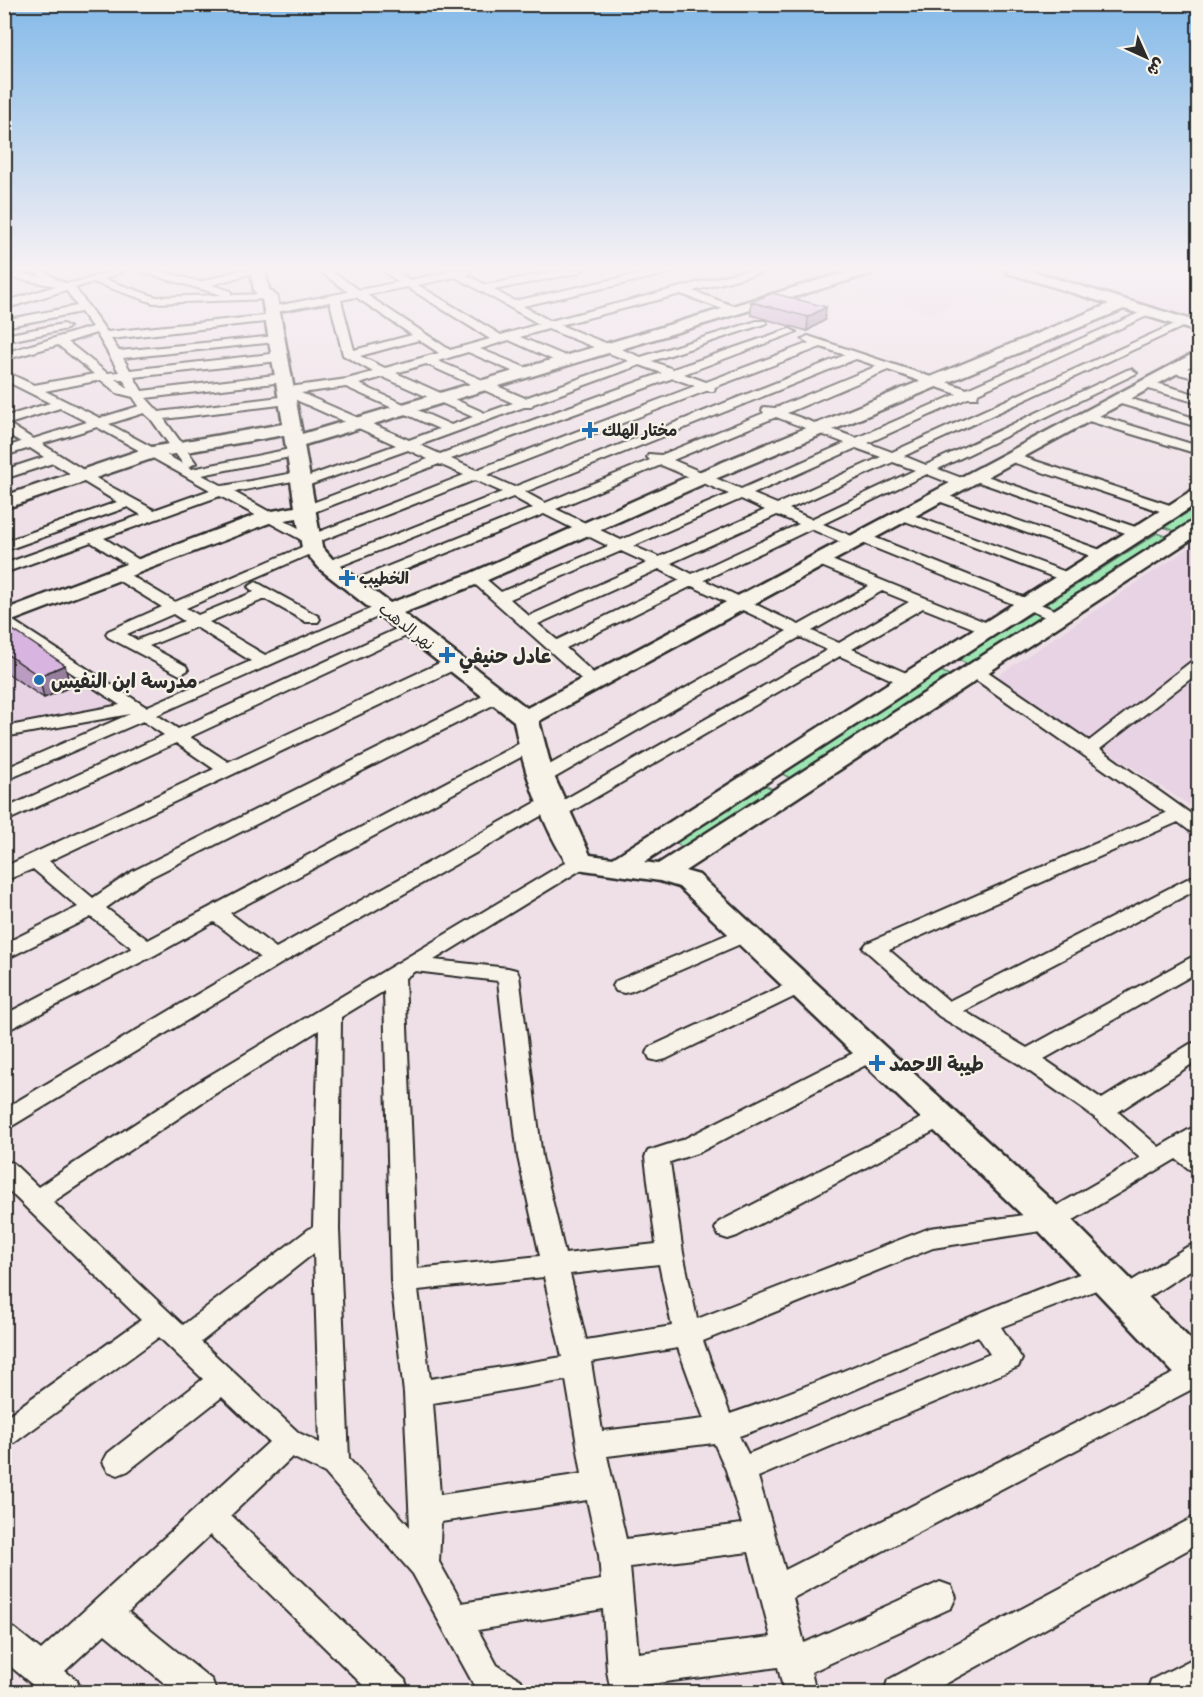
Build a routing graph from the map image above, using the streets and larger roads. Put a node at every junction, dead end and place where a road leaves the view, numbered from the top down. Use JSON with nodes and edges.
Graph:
{"nodes":[{"id":1,"x":29,"y":349,"type":"edge"},
{"id":2,"x":99,"y":349,"type":"edge"},
{"id":3,"x":104,"y":349,"type":"edge"},
{"id":4,"x":277,"y":349,"type":"edge"},
{"id":5,"x":278,"y":349,"type":"junction"},
{"id":6,"x":348,"y":349,"type":"edge"},
{"id":7,"x":371,"y":349,"type":"edge"},
{"id":8,"x":441,"y":349,"type":"edge"},
{"id":9,"x":470,"y":349,"type":"joint"},
{"id":10,"x":536,"y":349,"type":"edge"},
{"id":11,"x":603,"y":349,"type":"edge"},
{"id":12,"x":610,"y":349,"type":"edge"},
{"id":13,"x":676,"y":349,"type":"edge"},
{"id":14,"x":739,"y":349,"type":"edge"},
{"id":15,"x":803,"y":349,"type":"edge"},
{"id":16,"x":839,"y":349,"type":"edge"},
{"id":17,"x":1016,"y":349,"type":"edge"},
{"id":18,"x":1057,"y":349,"type":"edge"},
{"id":19,"x":1067,"y":349,"type":"edge"},
{"id":20,"x":1131,"y":349,"type":"edge"},
{"id":21,"x":1063,"y":351,"type":"junction"},
{"id":22,"x":350,"y":355,"type":"junction"},
{"id":23,"x":450,"y":355,"type":"junction"},
{"id":24,"x":856,"y":355,"type":"junction"},
{"id":25,"x":1198,"y":356,"type":"edge"},
{"id":26,"x":4,"y":357,"type":"edge"},
{"id":27,"x":564,"y":360,"type":"junction"},
{"id":28,"x":429,"y":361,"type":"junction"},
{"id":29,"x":639,"y":361,"type":"junction"},
{"id":30,"x":1099,"y":362,"type":"junction"},
{"id":31,"x":888,"y":366,"type":"junction"},
{"id":32,"x":1175,"y":369,"type":"junction"},
{"id":33,"x":383,"y":372,"type":"junction"},
{"id":34,"x":525,"y":372,"type":"junction"},
{"id":35,"x":669,"y":373,"type":"junction"},
{"id":36,"x":128,"y":374,"type":"junction"},
{"id":37,"x":4,"y":375,"type":"edge"},
{"id":38,"x":1198,"y":375,"type":"edge"},
{"id":39,"x":104,"y":376,"type":"junction"},
{"id":40,"x":1144,"y":379,"type":"junction"},
{"id":41,"x":937,"y":382,"type":"junction"},
{"id":42,"x":348,"y":383,"type":"junction"},
{"id":43,"x":483,"y":384,"type":"junction"},
{"id":44,"x":704,"y":386,"type":"junction"},
{"id":45,"x":34,"y":389,"type":"junction"},
{"id":46,"x":968,"y":393,"type":"junction"},
{"id":47,"x":140,"y":395,"type":"junction"},
{"id":48,"x":441,"y":397,"type":"junction"},
{"id":49,"x":1118,"y":399,"type":"junction"},
{"id":50,"x":1198,"y":399,"type":"edge"},
{"id":51,"x":740,"y":400,"type":"junction"},
{"id":52,"x":523,"y":402,"type":"junction"},
{"id":53,"x":62,"y":404,"type":"junction"},
{"id":54,"x":1004,"y":405,"type":"junction"},
{"id":55,"x":405,"y":408,"type":"junction"},
{"id":56,"x":151,"y":412,"type":"junction"},
{"id":57,"x":773,"y":412,"type":"junction"},
{"id":58,"x":555,"y":415,"type":"junction"},
{"id":59,"x":1087,"y":416,"type":"junction"},
{"id":60,"x":484,"y":417,"type":"junction"},
{"id":61,"x":1038,"y":417,"type":"junction"},
{"id":62,"x":97,"y":422,"type":"junction"},
{"id":63,"x":359,"y":422,"type":"junction"},
{"id":64,"x":1198,"y":423,"type":"edge"},
{"id":65,"x":4,"y":424,"type":"edge"},
{"id":66,"x":1067,"y":427,"type":"junction"},
{"id":67,"x":449,"y":429,"type":"junction"},
{"id":68,"x":817,"y":429,"type":"junction"},
{"id":69,"x":590,"y":430,"type":"junction"},
{"id":70,"x":293,"y":440,"type":"junction"},
{"id":71,"x":32,"y":443,"type":"junction"},
{"id":72,"x":855,"y":444,"type":"junction"},
{"id":73,"x":407,"y":445,"type":"junction"},
{"id":74,"x":627,"y":445,"type":"junction"},
{"id":75,"x":178,"y":448,"type":"junction"},
{"id":76,"x":1198,"y":450,"type":"edge"},
{"id":77,"x":4,"y":452,"type":"edge"},
{"id":78,"x":153,"y":452,"type":"junction"},
{"id":79,"x":890,"y":456,"type":"junction"},
{"id":80,"x":1011,"y":457,"type":"junction"},
{"id":81,"x":55,"y":458,"type":"junction"},
{"id":82,"x":438,"y":458,"type":"junction"},
{"id":83,"x":660,"y":459,"type":"junction"},
{"id":84,"x":927,"y":470,"type":"junction"},
{"id":85,"x":188,"y":471,"type":"junction"},
{"id":86,"x":4,"y":475,"type":"edge"},
{"id":87,"x":477,"y":475,"type":"junction"},
{"id":88,"x":83,"y":476,"type":"junction"},
{"id":89,"x":703,"y":477,"type":"junction"},
{"id":90,"x":300,"y":480,"type":"junction"},
{"id":91,"x":968,"y":480,"type":"junction"},
{"id":92,"x":223,"y":490,"type":"junction"},
{"id":93,"x":512,"y":490,"type":"junction"},
{"id":94,"x":742,"y":494,"type":"junction"},
{"id":95,"x":1198,"y":495,"type":"edge"},
{"id":96,"x":938,"y":496,"type":"junction"},
{"id":97,"x":129,"y":502,"type":"junction"},
{"id":98,"x":4,"y":503,"type":"edge"},
{"id":99,"x":546,"y":508,"type":"junction"},
{"id":100,"x":775,"y":509,"type":"junction"},
{"id":101,"x":304,"y":511,"type":"junction"},
{"id":102,"x":1173,"y":511,"type":"junction"},
{"id":103,"x":152,"y":515,"type":"junction"},
{"id":104,"x":902,"y":515,"type":"junction"},
{"id":105,"x":268,"y":517,"type":"junction"},
{"id":106,"x":812,"y":525,"type":"junction"},
{"id":107,"x":585,"y":530,"type":"junction"},
{"id":108,"x":1143,"y":530,"type":"junction"},
{"id":109,"x":1189,"y":533,"type":"edge"},
{"id":110,"x":93,"y":537,"type":"junction"},
{"id":111,"x":857,"y":539,"type":"junction"},
{"id":112,"x":311,"y":544,"type":"junction"},
{"id":113,"x":622,"y":546,"type":"junction"},
{"id":114,"x":4,"y":547,"type":"edge"},
{"id":115,"x":1104,"y":556,"type":"junction"},
{"id":116,"x":819,"y":560,"type":"junction"},
{"id":117,"x":657,"y":562,"type":"junction"},
{"id":118,"x":139,"y":566,"type":"junction"},
{"id":119,"x":328,"y":566,"type":"junction"},
{"id":120,"x":4,"y":569,"type":"edge"},
{"id":121,"x":118,"y":574,"type":"junction"},
{"id":122,"x":476,"y":578,"type":"junction"},
{"id":123,"x":1069,"y":578,"type":"junction"},
{"id":124,"x":242,"y":579,"type":"junction"},
{"id":125,"x":692,"y":580,"type":"junction"},
{"id":126,"x":354,"y":585,"type":"junction"},
{"id":127,"x":881,"y":585,"type":"junction"},
{"id":128,"x":266,"y":593,"type":"junction"},
{"id":129,"x":499,"y":598,"type":"junction"},
{"id":130,"x":921,"y":602,"type":"junction"},
{"id":131,"x":738,"y":603,"type":"junction"},
{"id":132,"x":1028,"y":604,"type":"junction"},
{"id":133,"x":174,"y":607,"type":"junction"},
{"id":134,"x":387,"y":609,"type":"junction"},
{"id":135,"x":1059,"y":617,"type":"junction"},
{"id":136,"x":4,"y":619,"type":"edge"},
{"id":137,"x":312,"y":619,"type":"dead end"},
{"id":138,"x":197,"y":621,"type":"junction"},
{"id":139,"x":528,"y":623,"type":"junction"},
{"id":140,"x":411,"y":628,"type":"junction"},
{"id":141,"x":989,"y":629,"type":"junction"},
{"id":142,"x":797,"y":631,"type":"junction"},
{"id":143,"x":136,"y":646,"type":"junction"},
{"id":144,"x":555,"y":647,"type":"junction"},
{"id":145,"x":836,"y":649,"type":"junction"},
{"id":146,"x":263,"y":661,"type":"junction"},
{"id":147,"x":454,"y":663,"type":"junction"},
{"id":148,"x":937,"y":663,"type":"junction"},
{"id":149,"x":1198,"y":664,"type":"edge"},
{"id":150,"x":180,"y":670,"type":"dead end"},
{"id":151,"x":971,"y":674,"type":"junction"},
{"id":152,"x":907,"y":680,"type":"junction"},
{"id":153,"x":594,"y":681,"type":"junction"},
{"id":154,"x":497,"y":696,"type":"junction"},
{"id":155,"x":138,"y":710,"type":"junction"},
{"id":156,"x":526,"y":718,"type":"junction"},
{"id":157,"x":4,"y":732,"type":"edge"},
{"id":158,"x":179,"y":737,"type":"junction"},
{"id":159,"x":530,"y":745,"type":"junction"},
{"id":160,"x":1089,"y":748,"type":"junction"},
{"id":161,"x":226,"y":769,"type":"junction"},
{"id":162,"x":758,"y":775,"type":"junction"},
{"id":163,"x":4,"y":776,"type":"edge"},
{"id":164,"x":542,"y":777,"type":"junction"},
{"id":165,"x":789,"y":792,"type":"junction"},
{"id":166,"x":553,"y":807,"type":"junction"},
{"id":167,"x":1180,"y":814,"type":"junction"},
{"id":168,"x":4,"y":816,"type":"edge"},
{"id":169,"x":1198,"y":828,"type":"edge"},
{"id":170,"x":35,"y":860,"type":"junction"},
{"id":171,"x":580,"y":862,"type":"junction"},
{"id":172,"x":618,"y":867,"type":"junction"},
{"id":173,"x":663,"y":873,"type":"junction"},
{"id":174,"x":4,"y":875,"type":"edge"},
{"id":175,"x":1198,"y":881,"type":"edge"},
{"id":176,"x":92,"y":908,"type":"junction"},
{"id":177,"x":215,"y":912,"type":"junction"},
{"id":178,"x":746,"y":934,"type":"junction"},
{"id":179,"x":148,"y":950,"type":"junction"},
{"id":180,"x":4,"y":953,"type":"edge"},
{"id":181,"x":275,"y":958,"type":"junction"},
{"id":182,"x":1198,"y":963,"type":"edge"},
{"id":183,"x":402,"y":969,"type":"junction"},
{"id":184,"x":800,"y":985,"type":"junction"},
{"id":185,"x":624,"y":986,"type":"dead end"},
{"id":186,"x":947,"y":1011,"type":"junction"},
{"id":187,"x":330,"y":1014,"type":"junction"},
{"id":188,"x":4,"y":1025,"type":"edge"},
{"id":189,"x":1198,"y":1050,"type":"edge"},
{"id":190,"x":871,"y":1052,"type":"junction"},
{"id":191,"x":658,"y":1053,"type":"dead end"},
{"id":192,"x":1027,"y":1058,"type":"junction"},
{"id":193,"x":1102,"y":1111,"type":"junction"},
{"id":194,"x":941,"y":1117,"type":"junction"},
{"id":195,"x":4,"y":1120,"type":"edge"},
{"id":196,"x":1178,"y":1147,"type":"edge"},
{"id":197,"x":1198,"y":1163,"type":"edge"},
{"id":198,"x":4,"y":1170,"type":"edge"},
{"id":199,"x":36,"y":1201,"type":"junction"},
{"id":200,"x":1051,"y":1221,"type":"junction"},
{"id":201,"x":326,"y":1230,"type":"junction"},
{"id":202,"x":728,"y":1230,"type":"dead end"},
{"id":203,"x":670,"y":1253,"type":"junction"},
{"id":204,"x":1196,"y":1254,"type":"dead end"},
{"id":205,"x":556,"y":1267,"type":"junction"},
{"id":206,"x":404,"y":1281,"type":"junction"},
{"id":207,"x":1116,"y":1287,"type":"junction"},
{"id":208,"x":160,"y":1322,"type":"junction"},
{"id":209,"x":983,"y":1322,"type":"junction"},
{"id":210,"x":687,"y":1335,"type":"junction"},
{"id":211,"x":181,"y":1342,"type":"junction"},
{"id":212,"x":577,"y":1360,"type":"junction"},
{"id":213,"x":1195,"y":1363,"type":"edge"},
{"id":214,"x":222,"y":1380,"type":"junction"},
{"id":215,"x":418,"y":1393,"type":"junction"},
{"id":216,"x":722,"y":1429,"type":"junction"},
{"id":217,"x":4,"y":1434,"type":"edge"},
{"id":218,"x":289,"y":1442,"type":"junction"},
{"id":219,"x":590,"y":1445,"type":"junction"},
{"id":220,"x":118,"y":1462,"type":"dead end"},
{"id":221,"x":335,"y":1464,"type":"junction"},
{"id":222,"x":741,"y":1470,"type":"junction"},
{"id":223,"x":599,"y":1485,"type":"junction"},
{"id":224,"x":426,"y":1511,"type":"junction"},
{"id":225,"x":210,"y":1515,"type":"junction"},
{"id":226,"x":1198,"y":1529,"type":"edge"},
{"id":227,"x":761,"y":1536,"type":"junction"},
{"id":228,"x":614,"y":1555,"type":"junction"},
{"id":229,"x":424,"y":1564,"type":"junction"},
{"id":230,"x":776,"y":1591,"type":"junction"},
{"id":231,"x":617,"y":1592,"type":"junction"},
{"id":232,"x":940,"y":1597,"type":"dead end"},
{"id":233,"x":104,"y":1613,"type":"junction"},
{"id":234,"x":455,"y":1619,"type":"junction"},
{"id":235,"x":4,"y":1640,"type":"edge"},
{"id":236,"x":795,"y":1669,"type":"edge"},
{"id":237,"x":41,"y":1672,"type":"junction"},
{"id":238,"x":1198,"y":1672,"type":"edge"},
{"id":239,"x":625,"y":1682,"type":"edge"},
{"id":240,"x":65,"y":1692,"type":"edge"},
{"id":241,"x":200,"y":1692,"type":"edge"},
{"id":242,"x":393,"y":1692,"type":"edge"},
{"id":243,"x":509,"y":1692,"type":"edge"},
{"id":244,"x":900,"y":1692,"type":"edge"},
{"id":245,"x":1163,"y":1692,"type":"edge"}],
"edges":[{"from":1,"to":26,"type":"street"},
{"from":2,"to":39,"type":"street"},
{"from":3,"to":36,"type":"street"},
{"from":4,"to":36,"type":"street"},
{"from":5,"to":42,"type":"street"},
{"from":5,"to":47,"type":"street"},
{"from":5,"to":56,"type":"street"},
{"from":5,"to":63,"type":"street"},
{"from":5,"to":70,"type":"street","name":"نهر الدهب"},
{"from":6,"to":22,"type":"street"},
{"from":7,"to":22,"type":"street"},
{"from":8,"to":23,"type":"street"},
{"from":9,"to":23,"type":"street"},
{"from":9,"to":34,"type":"street"},
{"from":10,"to":27,"type":"street"},
{"from":11,"to":27,"type":"street"},
{"from":12,"to":29,"type":"street"},
{"from":13,"to":29,"type":"street"},
{"from":14,"to":35,"type":"street"},
{"from":15,"to":44,"type":"street"},
{"from":16,"to":24,"type":"street"},
{"from":17,"to":41,"type":"street"},
{"from":18,"to":21,"type":"street"},
{"from":19,"to":21,"type":"street"},
{"from":20,"to":30,"type":"street"},
{"from":21,"to":30,"type":"street"},
{"from":21,"to":46,"type":"street"},
{"from":22,"to":33,"type":"street"},
{"from":23,"to":28,"type":"street"},
{"from":24,"to":31,"type":"street"},
{"from":24,"to":51,"type":"street"},
{"from":25,"to":32,"type":"street"},
{"from":27,"to":34,"type":"street"},
{"from":28,"to":33,"type":"street"},
{"from":28,"to":43,"type":"street"},
{"from":29,"to":35,"type":"street"},
{"from":29,"to":52,"type":"street"},
{"from":30,"to":40,"type":"street"},
{"from":30,"to":54,"type":"street"},
{"from":31,"to":41,"type":"street"},
{"from":31,"to":57,"type":"street"},
{"from":32,"to":38,"type":"street"},
{"from":32,"to":40,"type":"street"},
{"from":33,"to":42,"type":"street"},
{"from":33,"to":48,"type":"street"},
{"from":34,"to":43,"type":"street"},
{"from":35,"to":44,"type":"street"},
{"from":35,"to":58,"type":"street"},
{"from":36,"to":39,"type":"street"},
{"from":36,"to":47,"type":"street"},
{"from":37,"to":45,"type":"street"},
{"from":39,"to":45,"type":"street"},
{"from":39,"to":47,"type":"street"},
{"from":40,"to":49,"type":"street"},
{"from":40,"to":50,"type":"street"},
{"from":40,"to":61,"type":"street"},
{"from":41,"to":46,"type":"street"},
{"from":41,"to":68,"type":"street"},
{"from":42,"to":55,"type":"street"},
{"from":43,"to":48,"type":"street"},
{"from":43,"to":52,"type":"street"},
{"from":44,"to":51,"type":"street"},
{"from":44,"to":69,"type":"street"},
{"from":45,"to":53,"type":"street"},
{"from":46,"to":54,"type":"street"},
{"from":46,"to":72,"type":"street"},
{"from":47,"to":56,"type":"street"},
{"from":48,"to":55,"type":"street"},
{"from":48,"to":60,"type":"street"},
{"from":49,"to":59,"type":"street"},
{"from":49,"to":64,"type":"street"},
{"from":51,"to":57,"type":"street"},
{"from":51,"to":74,"type":"street"},
{"from":52,"to":58,"type":"street"},
{"from":52,"to":60,"type":"street"},
{"from":53,"to":62,"type":"street"},
{"from":53,"to":65,"type":"street"},
{"from":54,"to":61,"type":"street"},
{"from":54,"to":79,"type":"street"},
{"from":55,"to":63,"type":"street"},
{"from":55,"to":67,"type":"street"},
{"from":56,"to":62,"type":"street"},
{"from":56,"to":75,"type":"street"},
{"from":57,"to":68,"type":"street"},
{"from":57,"to":83,"type":"street"},
{"from":58,"to":69,"type":"street"},
{"from":58,"to":82,"type":"street"},
{"from":59,"to":66,"type":"street"},
{"from":59,"to":76,"type":"street"},
{"from":60,"to":67,"type":"street"},
{"from":61,"to":66,"type":"street"},
{"from":61,"to":84,"type":"street"},
{"from":62,"to":71,"type":"street"},
{"from":62,"to":78,"type":"street"},
{"from":63,"to":70,"type":"street"},
{"from":63,"to":73,"type":"street"},
{"from":65,"to":71,"type":"street"},
{"from":66,"to":80,"type":"street"},
{"from":67,"to":73,"type":"street"},
{"from":68,"to":72,"type":"street"},
{"from":68,"to":89,"type":"street"},
{"from":69,"to":74,"type":"street"},
{"from":69,"to":87,"type":"street"},
{"from":70,"to":75,"type":"street"},
{"from":70,"to":85,"type":"street"},
{"from":70,"to":90,"type":"street","name":"نهر الدهب"},
{"from":71,"to":77,"type":"street"},
{"from":71,"to":81,"type":"street"},
{"from":72,"to":79,"type":"street"},
{"from":72,"to":94,"type":"street"},
{"from":73,"to":82,"type":"street"},
{"from":73,"to":90,"type":"street"},
{"from":74,"to":83,"type":"street"},
{"from":74,"to":93,"type":"street"},
{"from":75,"to":78,"type":"street"},
{"from":75,"to":85,"type":"street"},
{"from":78,"to":85,"type":"street"},
{"from":78,"to":88,"type":"street"},
{"from":79,"to":84,"type":"street"},
{"from":79,"to":100,"type":"street"},
{"from":80,"to":91,"type":"street"},
{"from":80,"to":102,"type":"street"},
{"from":81,"to":86,"type":"street"},
{"from":81,"to":88,"type":"street"},
{"from":82,"to":87,"type":"street"},
{"from":82,"to":101,"type":"street"},
{"from":83,"to":89,"type":"street"},
{"from":83,"to":99,"type":"street"},
{"from":84,"to":91,"type":"street"},
{"from":84,"to":106,"type":"street"},
{"from":85,"to":92,"type":"street"},
{"from":87,"to":93,"type":"street"},
{"from":87,"to":112,"type":"street"},
{"from":88,"to":97,"type":"street"},
{"from":88,"to":98,"type":"street"},
{"from":89,"to":94,"type":"street"},
{"from":89,"to":107,"type":"street"},
{"from":90,"to":92,"type":"street"},
{"from":90,"to":101,"type":"street","name":"نهر الدهب"},
{"from":91,"to":96,"type":"street"},
{"from":91,"to":108,"type":"street"},
{"from":92,"to":103,"type":"street"},
{"from":92,"to":105,"type":"street"},
{"from":93,"to":99,"type":"street"},
{"from":93,"to":119,"type":"street"},
{"from":94,"to":100,"type":"street"},
{"from":94,"to":113,"type":"street"},
{"from":95,"to":102,"type":"street"},
{"from":96,"to":104,"type":"street"},
{"from":96,"to":115,"type":"street"},
{"from":97,"to":103,"type":"street"},
{"from":97,"to":114,"type":"street"},
{"from":99,"to":107,"type":"street"},
{"from":99,"to":126,"type":"street"},
{"from":100,"to":106,"type":"street"},
{"from":100,"to":117,"type":"street"},
{"from":101,"to":105,"type":"street"},
{"from":101,"to":112,"type":"street","name":"نهر الدهب"},
{"from":102,"to":108,"type":"street"},
{"from":103,"to":110,"type":"street"},
{"from":104,"to":111,"type":"street"},
{"from":104,"to":123,"type":"street"},
{"from":105,"to":112,"type":"street"},
{"from":105,"to":118,"type":"street"},
{"from":106,"to":111,"type":"street"},
{"from":106,"to":125,"type":"street"},
{"from":107,"to":113,"type":"street"},
{"from":107,"to":122,"type":"street"},
{"from":108,"to":109,"type":"street"},
{"from":108,"to":115,"type":"street"},
{"from":109,"to":135,"type":"street"},
{"from":110,"to":118,"type":"street"},
{"from":110,"to":120,"type":"street"},
{"from":111,"to":116,"type":"street"},
{"from":111,"to":132,"type":"street"},
{"from":112,"to":119,"type":"street","name":"نهر الدهب"},
{"from":112,"to":124,"type":"street"},
{"from":113,"to":117,"type":"street"},
{"from":113,"to":129,"type":"street"},
{"from":115,"to":123,"type":"street"},
{"from":116,"to":127,"type":"street"},
{"from":116,"to":131,"type":"street"},
{"from":117,"to":125,"type":"street"},
{"from":117,"to":139,"type":"street"},
{"from":118,"to":121,"type":"street"},
{"from":119,"to":126,"type":"street","name":"نهر الدهب"},
{"from":121,"to":133,"type":"street"},
{"from":121,"to":136,"type":"street"},
{"from":122,"to":129,"type":"street"},
{"from":122,"to":134,"type":"street"},
{"from":123,"to":132,"type":"street"},
{"from":124,"to":128,"type":"street"},
{"from":124,"to":133,"type":"street"},
{"from":125,"to":131,"type":"street"},
{"from":125,"to":144,"type":"street"},
{"from":126,"to":134,"type":"street","name":"نهر الدهب"},
{"from":127,"to":130,"type":"street"},
{"from":127,"to":142,"type":"street"},
{"from":128,"to":137,"type":"street"},
{"from":128,"to":138,"type":"street"},
{"from":129,"to":139,"type":"street"},
{"from":130,"to":141,"type":"street"},
{"from":130,"to":145,"type":"street"},
{"from":131,"to":142,"type":"street"},
{"from":131,"to":153,"type":"street"},
{"from":132,"to":135,"type":"street"},
{"from":132,"to":141,"type":"street"},
{"from":133,"to":138,"type":"street"},
{"from":133,"to":143,"type":"street"},
{"from":134,"to":140,"type":"street","name":"نهر الدهب"},
{"from":134,"to":146,"type":"street"},
{"from":135,"to":151,"type":"street"},
{"from":136,"to":155,"type":"street"},
{"from":138,"to":143,"type":"street"},
{"from":138,"to":146,"type":"street"},
{"from":139,"to":144,"type":"street"},
{"from":140,"to":147,"type":"street","name":"نهر الدهب"},
{"from":140,"to":158,"type":"street"},
{"from":141,"to":148,"type":"street"},
{"from":142,"to":145,"type":"street"},
{"from":142,"to":164,"type":"street"},
{"from":143,"to":150,"type":"street"},
{"from":144,"to":153,"type":"street"},
{"from":145,"to":152,"type":"street"},
{"from":145,"to":166,"type":"street"},
{"from":146,"to":155,"type":"street"},
{"from":147,"to":154,"type":"street","name":"نهر الدهب"},
{"from":147,"to":161,"type":"street"},
{"from":148,"to":151,"type":"street"},
{"from":148,"to":152,"type":"street"},
{"from":149,"to":160,"type":"street"},
{"from":151,"to":160,"type":"street"},
{"from":151,"to":165,"type":"street"},
{"from":152,"to":162,"type":"street"},
{"from":153,"to":156,"type":"street"},
{"from":154,"to":156,"type":"street","name":"نهر الدهب"},
{"from":154,"to":176,"type":"street"},
{"from":155,"to":157,"type":"street"},
{"from":155,"to":158,"type":"street"},
{"from":155,"to":163,"type":"street"},
{"from":156,"to":159,"type":"street"},
{"from":158,"to":161,"type":"street"},
{"from":158,"to":168,"type":"street"},
{"from":159,"to":164,"type":"street"},
{"from":159,"to":177,"type":"street"},
{"from":160,"to":167,"type":"street"},
{"from":161,"to":170,"type":"street"},
{"from":162,"to":165,"type":"street"},
{"from":162,"to":172,"type":"street"},
{"from":164,"to":166,"type":"street"},
{"from":165,"to":173,"type":"street"},
{"from":166,"to":171,"type":"street"},
{"from":166,"to":181,"type":"street"},
{"from":167,"to":169,"type":"street"},
{"from":167,"to":186,"type":"street"},
{"from":170,"to":174,"type":"street"},
{"from":170,"to":176,"type":"street"},
{"from":171,"to":172,"type":"street"},
{"from":171,"to":183,"type":"street"},
{"from":172,"to":173,"type":"street"},
{"from":173,"to":178,"type":"street"},
{"from":175,"to":186,"type":"street"},
{"from":176,"to":179,"type":"street"},
{"from":176,"to":180,"type":"street"},
{"from":177,"to":179,"type":"street"},
{"from":177,"to":181,"type":"street"},
{"from":178,"to":184,"type":"street"},
{"from":178,"to":185,"type":"street"},
{"from":179,"to":188,"type":"street"},
{"from":181,"to":195,"type":"street"},
{"from":182,"to":192,"type":"street"},
{"from":183,"to":187,"type":"street"},
{"from":183,"to":205,"type":"street"},
{"from":183,"to":206,"type":"street"},
{"from":184,"to":190,"type":"street"},
{"from":184,"to":191,"type":"street"},
{"from":186,"to":192,"type":"street"},
{"from":187,"to":199,"type":"street"},
{"from":187,"to":201,"type":"street"},
{"from":189,"to":193,"type":"street"},
{"from":190,"to":194,"type":"street"},
{"from":190,"to":203,"type":"street"},
{"from":192,"to":193,"type":"street"},
{"from":193,"to":196,"type":"street"},
{"from":194,"to":200,"type":"street"},
{"from":194,"to":202,"type":"street"},
{"from":196,"to":197,"type":"street"},
{"from":196,"to":200,"type":"street"},
{"from":198,"to":199,"type":"street"},
{"from":199,"to":208,"type":"street"},
{"from":200,"to":207,"type":"street"},
{"from":200,"to":210,"type":"street"},
{"from":201,"to":211,"type":"street"},
{"from":201,"to":221,"type":"street"},
{"from":203,"to":205,"type":"street"},
{"from":203,"to":210,"type":"street"},
{"from":204,"to":207,"type":"street"},
{"from":205,"to":206,"type":"street"},
{"from":205,"to":212,"type":"street"},
{"from":206,"to":215,"type":"street"},
{"from":207,"to":209,"type":"street"},
{"from":207,"to":213,"type":"street"},
{"from":208,"to":211,"type":"street"},
{"from":208,"to":217,"type":"street"},
{"from":209,"to":216,"type":"street"},
{"from":209,"to":222,"type":"street"},
{"from":210,"to":212,"type":"street"},
{"from":210,"to":216,"type":"street"},
{"from":211,"to":214,"type":"street"},
{"from":212,"to":215,"type":"street"},
{"from":212,"to":219,"type":"street"},
{"from":213,"to":230,"type":"street"},
{"from":214,"to":218,"type":"street"},
{"from":214,"to":220,"type":"street"},
{"from":215,"to":224,"type":"street"},
{"from":216,"to":219,"type":"street"},
{"from":216,"to":222,"type":"street"},
{"from":218,"to":221,"type":"street"},
{"from":218,"to":225,"type":"street"},
{"from":219,"to":223,"type":"street"},
{"from":221,"to":229,"type":"street"},
{"from":222,"to":227,"type":"street"},
{"from":223,"to":224,"type":"street"},
{"from":223,"to":228,"type":"street"},
{"from":224,"to":229,"type":"street"},
{"from":225,"to":233,"type":"street"},
{"from":225,"to":242,"type":"street"},
{"from":226,"to":244,"type":"street"},
{"from":227,"to":228,"type":"street"},
{"from":227,"to":230,"type":"street"},
{"from":228,"to":231,"type":"street"},
{"from":229,"to":234,"type":"street"},
{"from":230,"to":236,"type":"street"},
{"from":231,"to":234,"type":"street"},
{"from":231,"to":239,"type":"street"},
{"from":232,"to":236,"type":"street"},
{"from":233,"to":237,"type":"street"},
{"from":233,"to":241,"type":"street"},
{"from":234,"to":243,"type":"street"},
{"from":235,"to":237,"type":"street"},
{"from":236,"to":239,"type":"street"},
{"from":237,"to":240,"type":"street"},
{"from":238,"to":245,"type":"street"}]}
